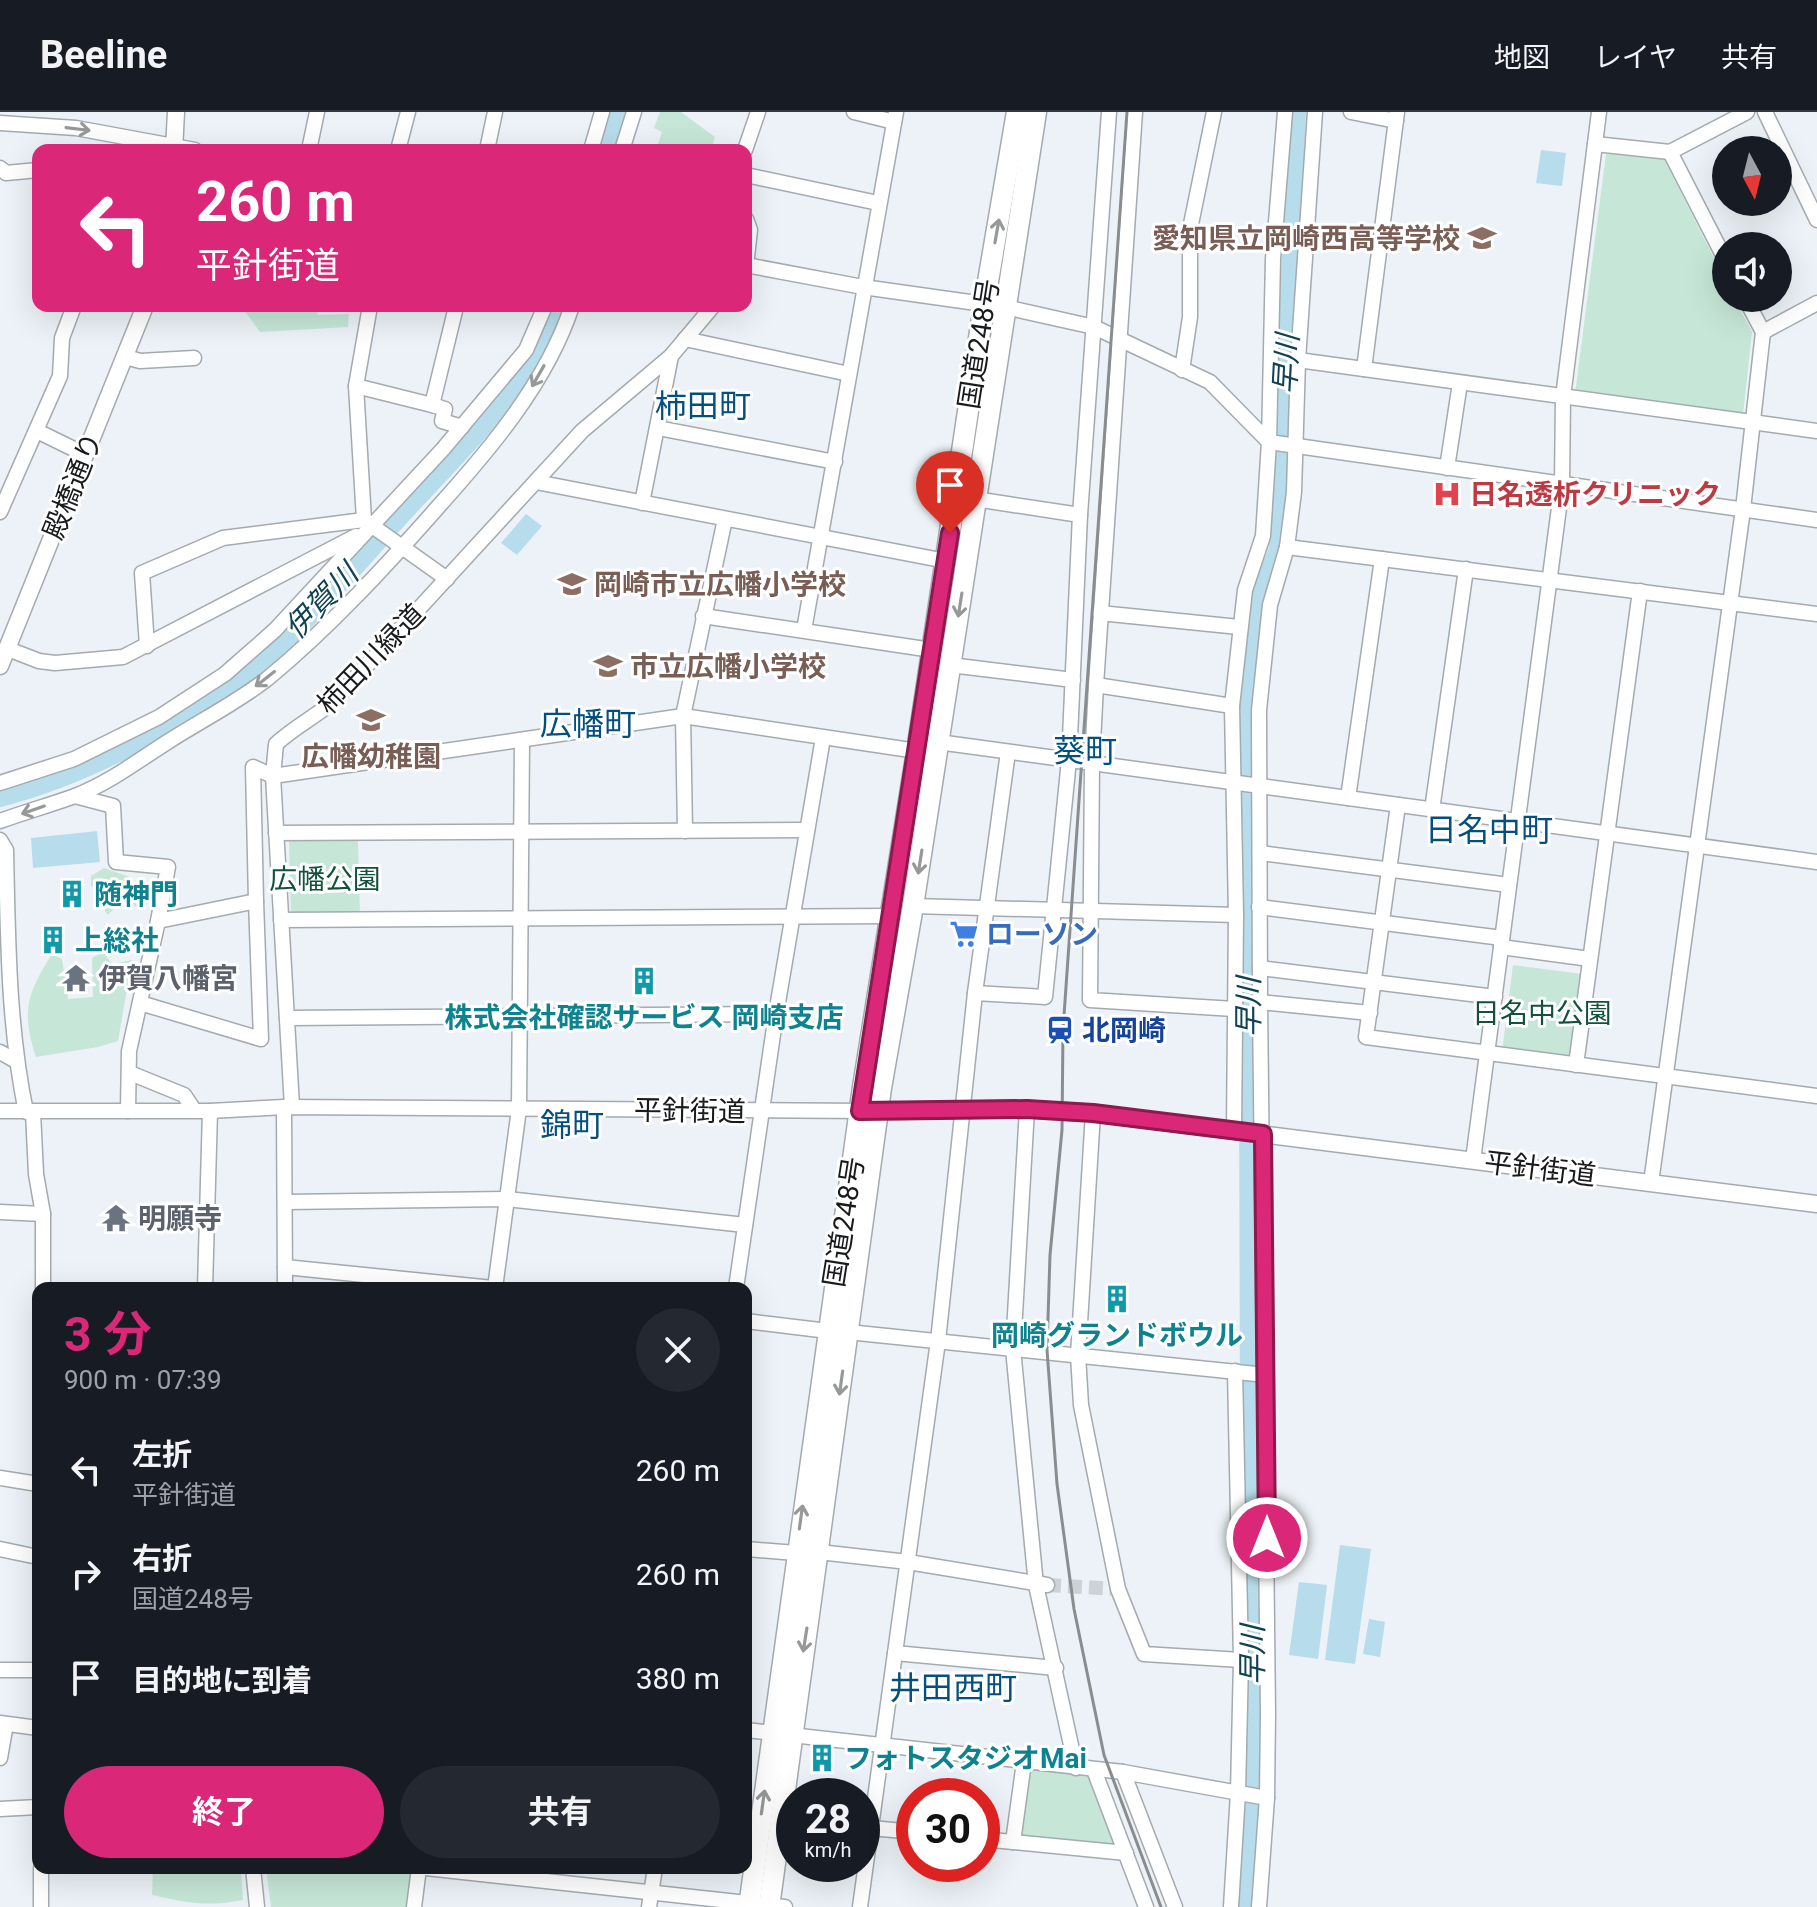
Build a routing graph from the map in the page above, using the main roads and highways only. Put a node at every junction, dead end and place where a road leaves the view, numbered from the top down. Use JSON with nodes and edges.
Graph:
{"nodes":[{"id":1,"x":176,"y":112,"type":"edge"},
{"id":2,"x":1017,"y":112,"type":"edge"},
{"id":3,"x":1036,"y":112,"type":"edge"},
{"id":4,"x":174,"y":144,"type":"edge"},
{"id":5,"x":143,"y":312,"type":"edge"},
{"id":6,"x":0,"y":666,"type":"edge"},
{"id":7,"x":870,"y":1111,"type":"junction"},
{"id":8,"x":1817,"y":1204,"type":"edge"},
{"id":9,"x":838,"y":1332,"type":"junction"},
{"id":10,"x":782,"y":1734,"type":"junction"},
{"id":11,"x":764,"y":1906,"type":"edge"}],
"edges":[{"from":1,"to":4,"type":"main road"},
{"from":7,"to":2,"type":"highway","name":"国道248号","one_way":true},
{"from":3,"to":7,"type":"highway","name":"国道248号","one_way":true},
{"from":5,"to":6,"type":"main road","name":"殿橋通り"},
{"from":7,"to":8,"type":"main road","name":"平針街道"},
{"from":7,"to":9,"type":"highway","name":"国道248号"},
{"from":10,"to":9,"type":"highway","name":"国道248号","one_way":true},
{"from":9,"to":10,"type":"highway","name":"国道248号","one_way":true},
{"from":10,"to":11,"type":"highway","name":"国道248号"}]}
